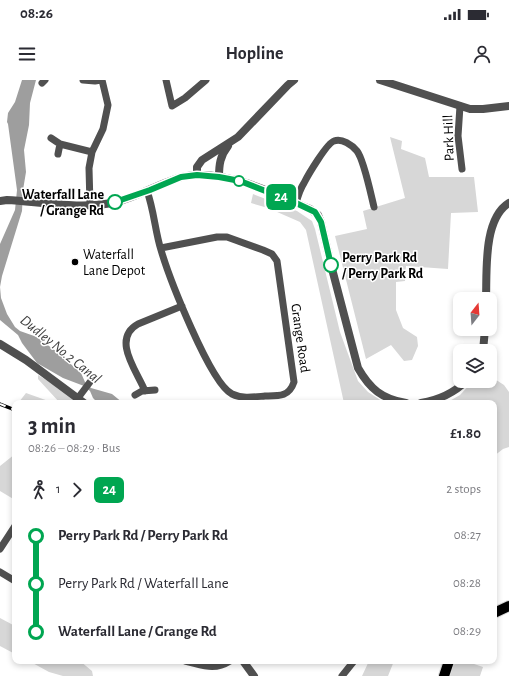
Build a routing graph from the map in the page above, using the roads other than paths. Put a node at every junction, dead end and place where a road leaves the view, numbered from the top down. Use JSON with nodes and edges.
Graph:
{"nodes":[{"id":1,"x":83,"y":80,"type":"edge"},
{"id":2,"x":101,"y":80,"type":"edge"},
{"id":3,"x":166,"y":80,"type":"edge"},
{"id":4,"x":206,"y":80,"type":"edge"},
{"id":5,"x":294,"y":80,"type":"edge"},
{"id":6,"x":380,"y":80,"type":"edge"},
{"id":7,"x":460,"y":106,"type":"junction"},
{"id":8,"x":509,"y":106,"type":"edge"},
{"id":9,"x":52,"y":138,"type":"dead end"},
{"id":10,"x":231,"y":143,"type":"junction"},
{"id":11,"x":60,"y":144,"type":"junction"},
{"id":12,"x":92,"y":152,"type":"junction"},
{"id":13,"x":58,"y":154,"type":"dead end"},
{"id":14,"x":462,"y":169,"type":"dead end"},
{"id":15,"x":197,"y":175,"type":"junction"},
{"id":16,"x":219,"y":177,"type":"junction"},
{"id":17,"x":147,"y":191,"type":"junction"},
{"id":18,"x":3,"y":200,"type":"edge"},
{"id":19,"x":296,"y":203,"type":"junction"},
{"id":20,"x":509,"y":203,"type":"edge"},
{"id":21,"x":90,"y":205,"type":"junction"},
{"id":22,"x":374,"y":207,"type":"dead end"},
{"id":23,"x":161,"y":248,"type":"junction"},
{"id":24,"x":486,"y":292,"type":"edge"},
{"id":25,"x":182,"y":306,"type":"junction"},
{"id":26,"x":0,"y":344,"type":"edge"},
{"id":27,"x":90,"y":382,"type":"dead end"},
{"id":28,"x":456,"y":388,"type":"edge"},
{"id":29,"x":155,"y":390,"type":"dead end"},
{"id":30,"x":145,"y":391,"type":"junction"},
{"id":31,"x":135,"y":395,"type":"dead end"},
{"id":32,"x":81,"y":398,"type":"edge"},
{"id":33,"x":393,"y":400,"type":"edge"},
{"id":34,"x":434,"y":400,"type":"edge"},
{"id":35,"x":12,"y":531,"type":"edge"},
{"id":36,"x":0,"y":549,"type":"edge"},
{"id":37,"x":0,"y":572,"type":"edge"},
{"id":38,"x":12,"y":579,"type":"edge"},
{"id":39,"x":509,"y":606,"type":"edge"},
{"id":40,"x":497,"y":612,"type":"edge"},
{"id":41,"x":198,"y":664,"type":"edge"},
{"id":42,"x":225,"y":664,"type":"edge"},
{"id":43,"x":245,"y":664,"type":"edge"},
{"id":44,"x":352,"y":664,"type":"edge"},
{"id":45,"x":448,"y":664,"type":"edge"},
{"id":46,"x":254,"y":676,"type":"edge"},
{"id":47,"x":342,"y":676,"type":"edge"},
{"id":48,"x":444,"y":676,"type":"edge"}],
"edges":[{"from":1,"to":2,"type":"street"},
{"from":2,"to":12,"type":"street"},
{"from":3,"to":4,"type":"street"},
{"from":5,"to":10,"type":"street"},
{"from":6,"to":7,"type":"street"},
{"from":7,"to":8,"type":"street"},
{"from":7,"to":14,"type":"street","name":"Park Hill"},
{"from":9,"to":11,"type":"street"},
{"from":10,"to":15,"type":"street"},
{"from":10,"to":16,"type":"street"},
{"from":11,"to":12,"type":"street"},
{"from":11,"to":13,"type":"street"},
{"from":12,"to":21,"type":"street"},
{"from":15,"to":16,"type":"street"},
{"from":15,"to":17,"type":"street"},
{"from":16,"to":19,"type":"street"},
{"from":17,"to":21,"type":"street"},
{"from":17,"to":23,"type":"street","name":"Grange Road"},
{"from":18,"to":21,"type":"street"},
{"from":19,"to":22,"type":"street"},
{"from":19,"to":33,"type":"street"},
{"from":20,"to":24,"type":"street"},
{"from":23,"to":25,"type":"street","name":"Grange Road"},
{"from":23,"to":25,"type":"street","name":"Grange Road"},
{"from":25,"to":30,"type":"street"},
{"from":26,"to":32,"type":"street"},
{"from":27,"to":32,"type":"street"},
{"from":28,"to":34,"type":"street"},
{"from":29,"to":30,"type":"street"},
{"from":30,"to":31,"type":"street"},
{"from":35,"to":36,"type":"street"},
{"from":37,"to":38,"type":"street"},
{"from":39,"to":40,"type":"main road"},
{"from":41,"to":42,"type":"street"},
{"from":43,"to":46,"type":"street"},
{"from":44,"to":47,"type":"street"},
{"from":45,"to":48,"type":"main road"}]}
